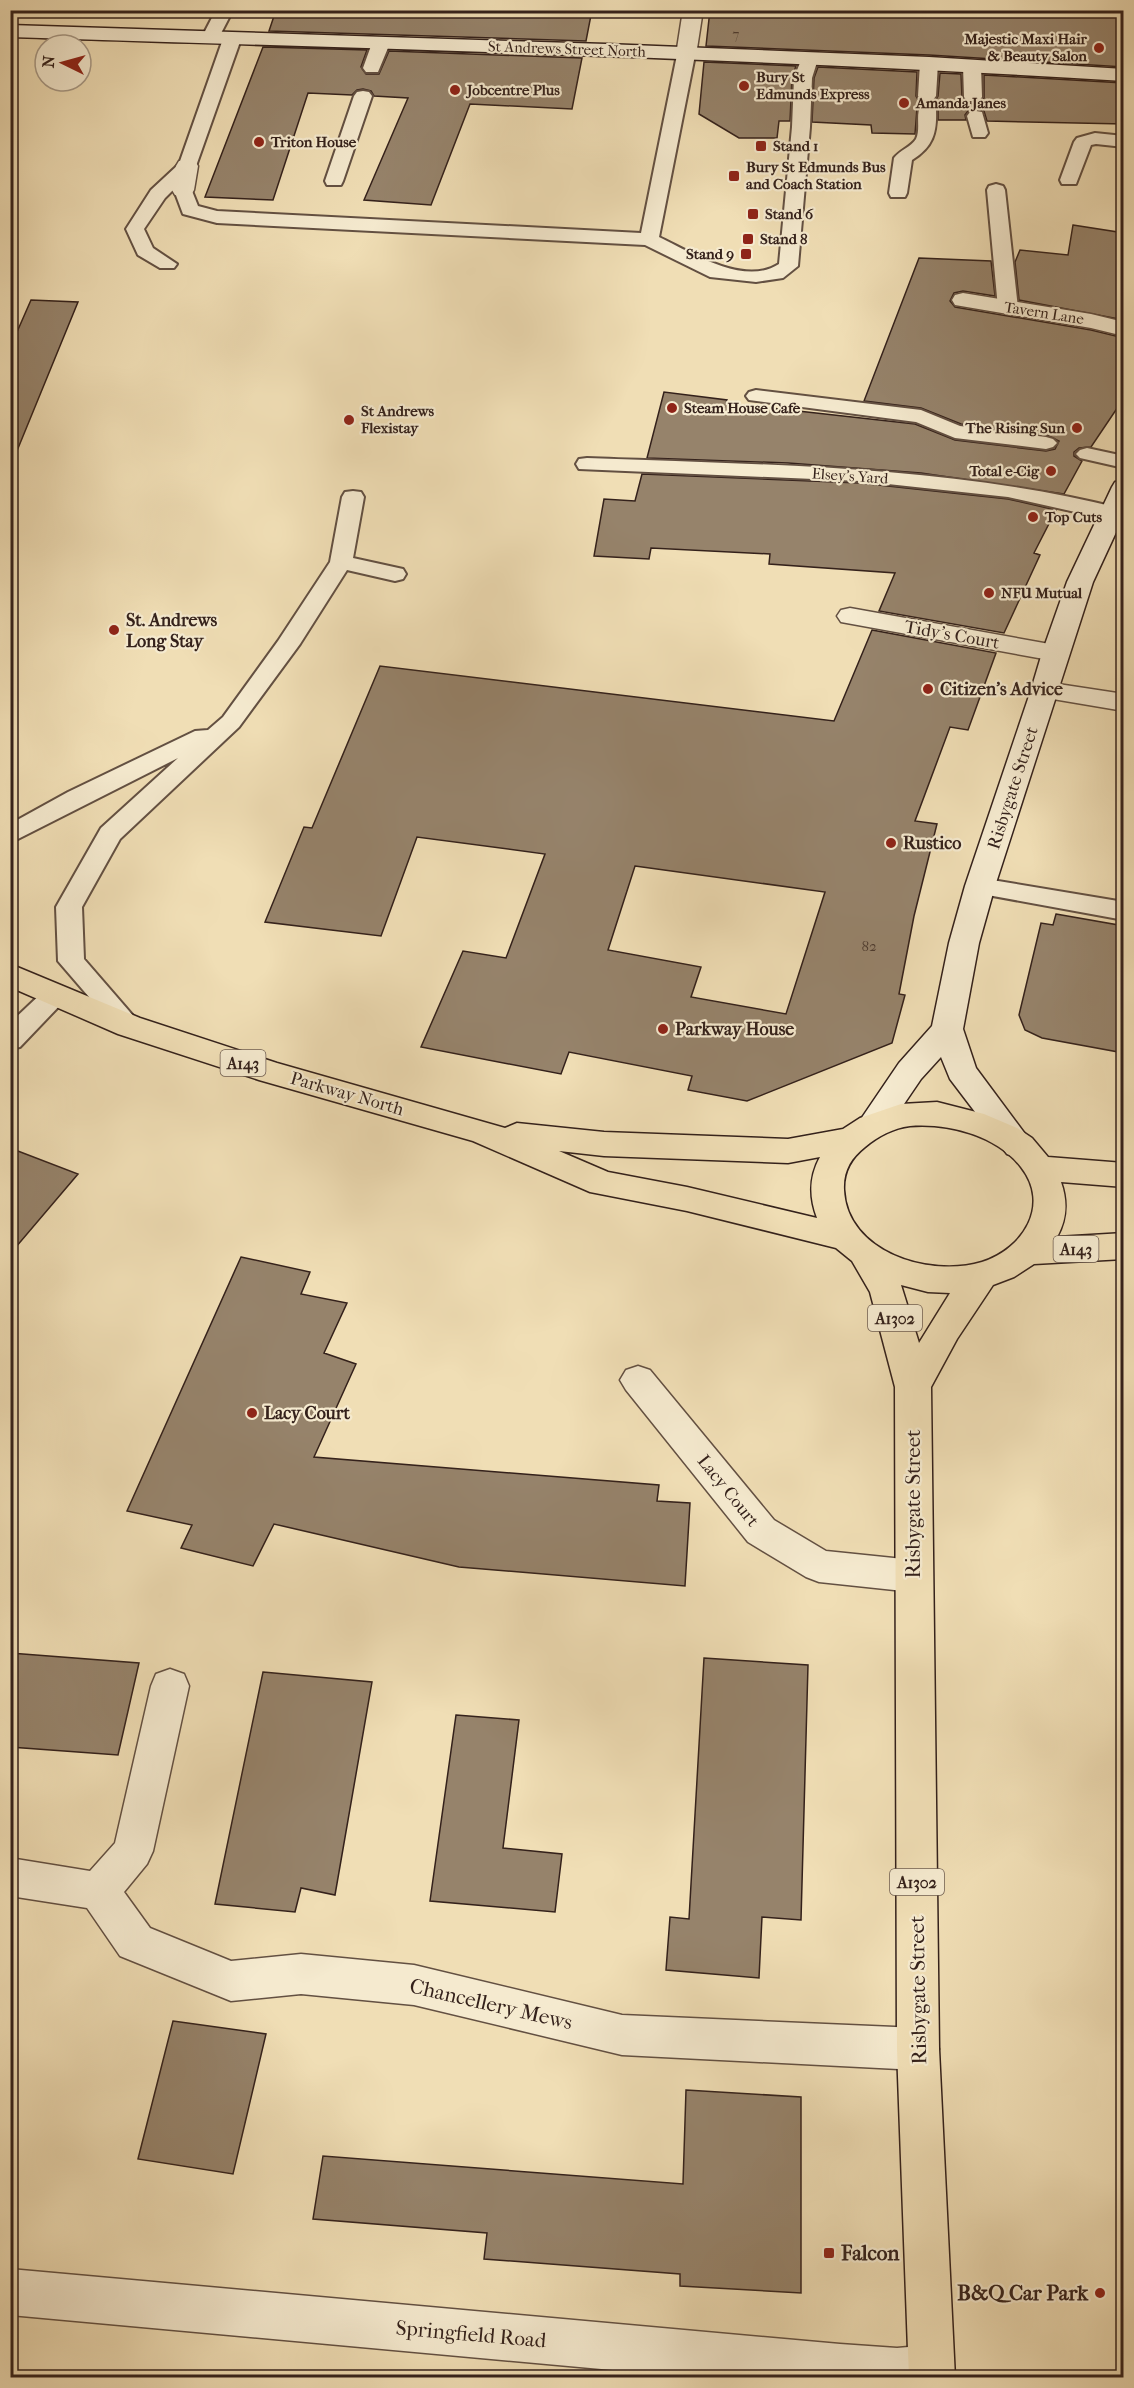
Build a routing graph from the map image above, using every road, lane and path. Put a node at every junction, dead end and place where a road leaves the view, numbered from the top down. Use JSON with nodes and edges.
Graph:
{"nodes":[{"id":1,"x":225,"y":10,"type":"edge"},
{"id":2,"x":693,"y":10,"type":"edge"},
{"id":3,"x":10,"y":31,"type":"edge"},
{"id":4,"x":211,"y":37,"type":"junction"},
{"id":5,"x":232,"y":39,"type":"junction"},
{"id":6,"x":381,"y":43,"type":"junction"},
{"id":7,"x":686,"y":55,"type":"junction"},
{"id":8,"x":809,"y":59,"type":"junction"},
{"id":9,"x":929,"y":63,"type":"junction"},
{"id":10,"x":972,"y":66,"type":"junction"},
{"id":11,"x":372,"y":68,"type":"dead end"},
{"id":12,"x":1124,"y":75,"type":"edge"},
{"id":13,"x":363,"y":96,"type":"dead end"},
{"id":14,"x":974,"y":97,"type":"dead end"},
{"id":15,"x":1124,"y":142,"type":"edge"},
{"id":16,"x":187,"y":166,"type":"junction"},
{"id":17,"x":1070,"y":180,"type":"dead end"},
{"id":18,"x":334,"y":181,"type":"dead end"},
{"id":19,"x":183,"y":190,"type":"joint"},
{"id":20,"x":996,"y":190,"type":"dead end"},
{"id":21,"x":898,"y":193,"type":"dead end"},
{"id":22,"x":649,"y":238,"type":"junction"},
{"id":23,"x":167,"y":264,"type":"dead end"},
{"id":24,"x":963,"y":300,"type":"dead end"},
{"id":25,"x":1008,"y":308,"type":"junction"},
{"id":26,"x":1124,"y":329,"type":"edge"},
{"id":27,"x":756,"y":396,"type":"dead end"},
{"id":28,"x":1046,"y":443,"type":"dead end"},
{"id":29,"x":1087,"y":453,"type":"dead end"},
{"id":30,"x":1124,"y":462,"type":"edge"},
{"id":31,"x":587,"y":464,"type":"dead end"},
{"id":32,"x":1124,"y":487,"type":"edge"},
{"id":33,"x":353,"y":497,"type":"dead end"},
{"id":34,"x":1111,"y":513,"type":"junction"},
{"id":35,"x":341,"y":561,"type":"junction"},
{"id":36,"x":395,"y":574,"type":"dead end"},
{"id":37,"x":850,"y":616,"type":"dead end"},
{"id":38,"x":1055,"y":653,"type":"junction"},
{"id":39,"x":1045,"y":690,"type":"junction"},
{"id":40,"x":1124,"y":703,"type":"edge"},
{"id":41,"x":231,"y":722,"type":"junction"},
{"id":42,"x":10,"y":835,"type":"edge"},
{"id":43,"x":980,"y":886,"type":"junction"},
{"id":44,"x":1124,"y":911,"type":"edge"},
{"id":45,"x":10,"y":974,"type":"edge"},
{"id":46,"x":55,"y":995,"type":"junction"},
{"id":47,"x":129,"y":1026,"type":"junction"},
{"id":48,"x":947,"y":1029,"type":"junction"},
{"id":49,"x":10,"y":1040,"type":"edge"},
{"id":50,"x":483,"y":1132,"type":"junction"},
{"id":51,"x":861,"y":1132,"type":"junction"},
{"id":52,"x":1028,"y":1157,"type":"junction"},
{"id":53,"x":1124,"y":1175,"type":"edge"},
{"id":54,"x":856,"y":1246,"type":"junction"},
{"id":55,"x":1124,"y":1246,"type":"edge"},
{"id":56,"x":1028,"y":1252,"type":"junction"},
{"id":57,"x":981,"y":1275,"type":"junction"},
{"id":58,"x":638,"y":1380,"type":"dead end"},
{"id":59,"x":913,"y":1387,"type":"junction"},
{"id":60,"x":913,"y":1576,"type":"junction"},
{"id":61,"x":170,"y":1686,"type":"dead end"},
{"id":62,"x":10,"y":1877,"type":"edge"},
{"id":63,"x":99,"y":1891,"type":"junction"},
{"id":64,"x":918,"y":2049,"type":"junction"},
{"id":65,"x":10,"y":2292,"type":"edge"},
{"id":66,"x":931,"y":2373,"type":"edge"}],
"edges":[{"from":1,"to":4,"type":"lane"},
{"from":2,"to":7,"type":"street"},
{"from":3,"to":4,"type":"street","name":"St Andrews Street North"},
{"from":4,"to":5,"type":"street","name":"St Andrews Street North"},
{"from":5,"to":6,"type":"street","name":"St Andrews Street North"},
{"from":5,"to":16,"type":"lane"},
{"from":6,"to":7,"type":"street","name":"St Andrews Street North"},
{"from":6,"to":11,"type":"lane"},
{"from":7,"to":8,"type":"street","name":"St Andrews Street North"},
{"from":7,"to":22,"type":"lane"},
{"from":8,"to":9,"type":"street","name":"St Andrews Street North"},
{"from":8,"to":22,"type":"lane"},
{"from":9,"to":10,"type":"street","name":"St Andrews Street North"},
{"from":9,"to":21,"type":"lane"},
{"from":10,"to":12,"type":"street","name":"St Andrews Street North"},
{"from":10,"to":14,"type":"lane"},
{"from":13,"to":18,"type":"lane"},
{"from":15,"to":17,"type":"lane"},
{"from":16,"to":19,"type":"street"},
{"from":16,"to":23,"type":"lane"},
{"from":19,"to":22,"type":"lane"},
{"from":20,"to":25,"type":"lane"},
{"from":24,"to":25,"type":"street","name":"Tavern Lane"},
{"from":25,"to":26,"type":"street","name":"Tavern Lane"},
{"from":27,"to":28,"type":"lane"},
{"from":29,"to":30,"type":"lane"},
{"from":31,"to":34,"type":"lane","name":"Elsey's Yard"},
{"from":32,"to":34,"type":"street","name":"Risbygate Street"},
{"from":33,"to":35,"type":"lane"},
{"from":34,"to":38,"type":"street","name":"Risbygate Street"},
{"from":35,"to":36,"type":"lane"},
{"from":35,"to":41,"type":"lane"},
{"from":37,"to":38,"type":"street","name":"Tidy's Court"},
{"from":38,"to":39,"type":"street","name":"Risbygate Street"},
{"from":39,"to":40,"type":"street"},
{"from":39,"to":43,"type":"street","name":"Risbygate Street"},
{"from":41,"to":42,"type":"lane"},
{"from":41,"to":47,"type":"lane"},
{"from":43,"to":44,"type":"lane"},
{"from":43,"to":48,"type":"street","name":"Risbygate Street"},
{"from":45,"to":46,"type":"main road","name":"Parkway North","number":"A143"},
{"from":46,"to":47,"type":"main road","name":"Parkway North","number":"A143"},
{"from":46,"to":49,"type":"lane"},
{"from":47,"to":50,"type":"main road","name":"Parkway North","number":"A143"},
{"from":48,"to":51,"type":"street"},
{"from":48,"to":52,"type":"street","name":"Risbygate Street"},
{"from":50,"to":51,"type":"main road","name":"Parkway North","number":"A143"},
{"from":50,"to":54,"type":"main road","name":"Parkway North","number":"A143"},
{"from":51,"to":52,"type":"main road"},
{"from":51,"to":54,"type":"main road"},
{"from":52,"to":53,"type":"main road"},
{"from":52,"to":56,"type":"main road"},
{"from":54,"to":57,"type":"main road"},
{"from":54,"to":59,"type":"main road","name":"Risbygate Street","number":"A1302"},
{"from":55,"to":56,"type":"main road","number":"A143"},
{"from":56,"to":57,"type":"main road"},
{"from":57,"to":59,"type":"main road","name":"Risbygate Street","number":"A1302"},
{"from":58,"to":60,"type":"street","name":"Lacy Court"},
{"from":59,"to":60,"type":"main road","name":"Risbygate Street","number":"A1302"},
{"from":60,"to":64,"type":"main road","name":"Risbygate Street","number":"A1302"},
{"from":61,"to":63,"type":"street"},
{"from":62,"to":63,"type":"street"},
{"from":63,"to":64,"type":"street","name":"Chancellery Mews"},
{"from":64,"to":66,"type":"main road","name":"Risbygate Street","number":"A1302"},
{"from":65,"to":66,"type":"street","name":"Springfield Road"}]}
